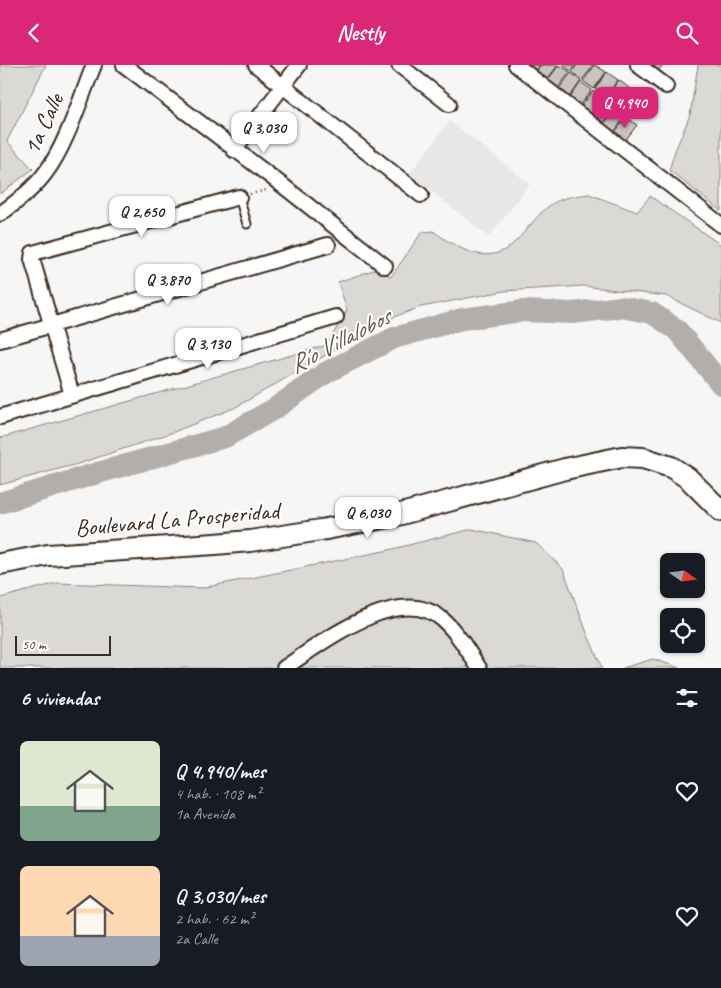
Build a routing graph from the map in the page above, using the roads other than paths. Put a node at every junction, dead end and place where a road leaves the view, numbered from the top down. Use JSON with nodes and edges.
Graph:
{"nodes":[{"id":1,"x":94,"y":65,"type":"edge"},
{"id":2,"x":124,"y":65,"type":"edge"},
{"id":3,"x":256,"y":65,"type":"edge"},
{"id":4,"x":299,"y":65,"type":"edge"},
{"id":5,"x":398,"y":65,"type":"edge"},
{"id":6,"x":516,"y":65,"type":"edge"},
{"id":7,"x":638,"y":65,"type":"edge"},
{"id":8,"x":283,"y":86,"type":"junction"},
{"id":9,"x":666,"y":86,"type":"dead end"},
{"id":10,"x":449,"y":104,"type":"dead end"},
{"id":11,"x":234,"y":150,"type":"junction"},
{"id":12,"x":420,"y":195,"type":"dead end"},
{"id":13,"x":239,"y":197,"type":"joint"},
{"id":14,"x":0,"y":214,"type":"edge"},
{"id":15,"x":247,"y":225,"type":"dead end"},
{"id":16,"x":721,"y":225,"type":"edge"},
{"id":17,"x":328,"y":245,"type":"dead end"},
{"id":18,"x":385,"y":266,"type":"dead end"},
{"id":19,"x":336,"y":317,"type":"dead end"},
{"id":20,"x":51,"y":325,"type":"junction"},
{"id":21,"x":0,"y":340,"type":"edge"},
{"id":22,"x":72,"y":395,"type":"junction"},
{"id":23,"x":0,"y":417,"type":"edge"},
{"id":24,"x":721,"y":511,"type":"edge"},
{"id":25,"x":0,"y":564,"type":"edge"},
{"id":26,"x":284,"y":668,"type":"edge"},
{"id":27,"x":479,"y":668,"type":"edge"}],
"edges":[{"from":1,"to":14,"type":"street","name":"1a Calle"},
{"from":2,"to":11,"type":"street"},
{"from":3,"to":8,"type":"street"},
{"from":4,"to":8,"type":"street"},
{"from":5,"to":10,"type":"street"},
{"from":6,"to":16,"type":"street"},
{"from":7,"to":9,"type":"street"},
{"from":8,"to":11,"type":"street"},
{"from":8,"to":12,"type":"street"},
{"from":11,"to":18,"type":"street"},
{"from":13,"to":15,"type":"lane"},
{"from":13,"to":20,"type":"street"},
{"from":17,"to":20,"type":"street"},
{"from":19,"to":22,"type":"street"},
{"from":20,"to":21,"type":"street"},
{"from":20,"to":22,"type":"street"},
{"from":22,"to":23,"type":"street"},
{"from":24,"to":25,"type":"main road","name":"Boulevard La Prosperidad"},
{"from":26,"to":27,"type":"street"}]}
